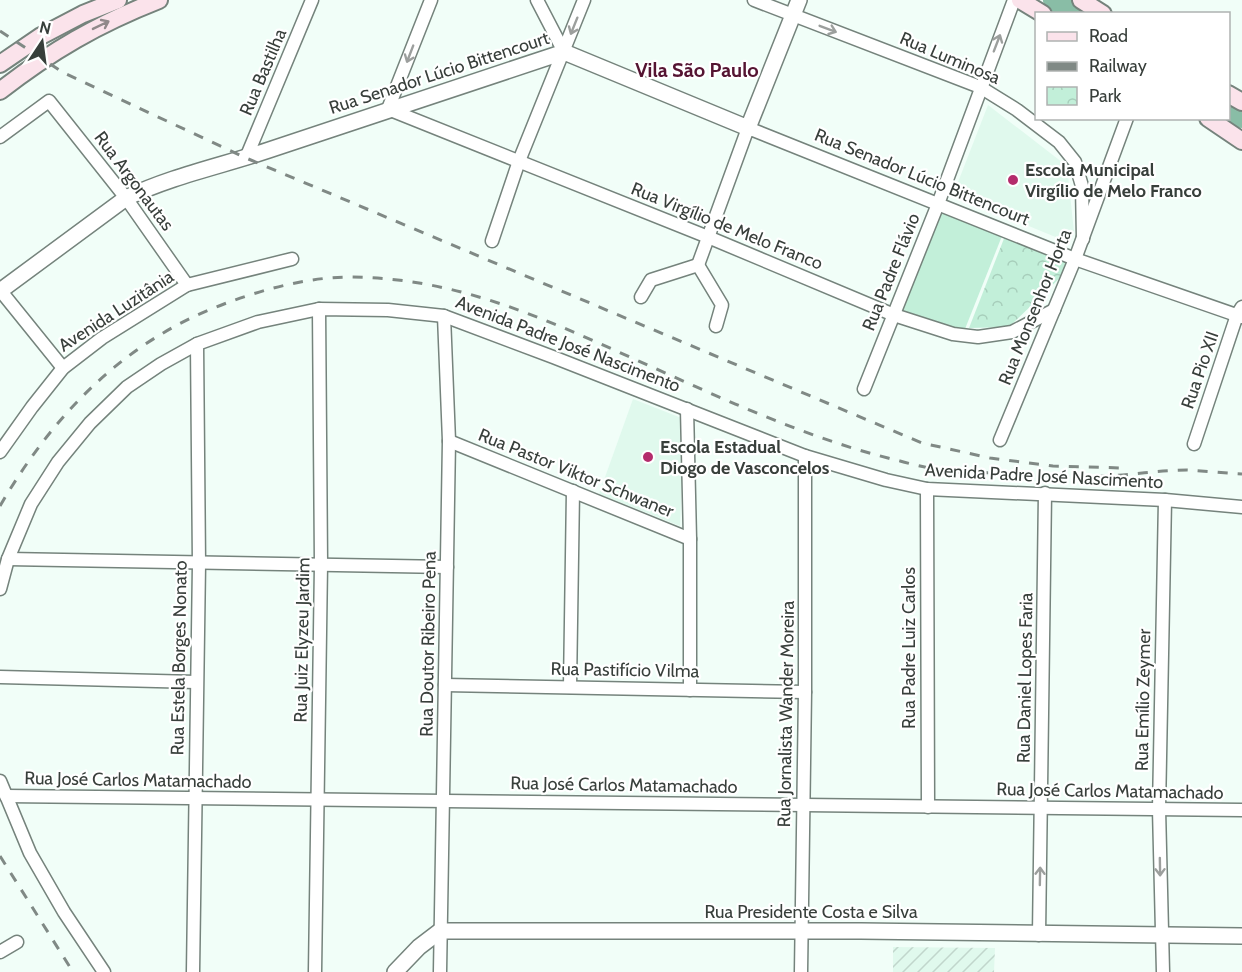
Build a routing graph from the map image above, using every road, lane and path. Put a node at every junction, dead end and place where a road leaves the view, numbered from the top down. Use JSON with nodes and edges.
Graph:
{"nodes":[{"id":1,"x":118,"y":0,"type":"edge"},
{"id":2,"x":159,"y":0,"type":"edge"},
{"id":3,"x":312,"y":0,"type":"edge"},
{"id":4,"x":431,"y":0,"type":"edge"},
{"id":5,"x":537,"y":0,"type":"edge"},
{"id":6,"x":584,"y":0,"type":"edge"},
{"id":7,"x":754,"y":0,"type":"edge"},
{"id":8,"x":799,"y":0,"type":"edge"},
{"id":9,"x":1014,"y":0,"type":"edge"},
{"id":10,"x":1020,"y":0,"type":"edge"},
{"id":11,"x":1081,"y":0,"type":"edge"},
{"id":12,"x":1040,"y":12,"type":"edge"},
{"id":13,"x":1100,"y":12,"type":"edge"},
{"id":14,"x":793,"y":16,"type":"junction"},
{"id":15,"x":564,"y":52,"type":"junction"},
{"id":16,"x":0,"y":64,"type":"edge"},
{"id":17,"x":980,"y":87,"type":"junction"},
{"id":18,"x":0,"y":91,"type":"edge"},
{"id":19,"x":388,"y":109,"type":"junction"},
{"id":20,"x":1126,"y":120,"type":"edge"},
{"id":21,"x":1211,"y":120,"type":"edge"},
{"id":22,"x":748,"y":128,"type":"junction"},
{"id":23,"x":0,"y":137,"type":"edge"},
{"id":24,"x":1242,"y":141,"type":"edge"},
{"id":25,"x":246,"y":158,"type":"junction"},
{"id":26,"x":519,"y":161,"type":"junction"},
{"id":27,"x":126,"y":198,"type":"junction"},
{"id":28,"x":938,"y":204,"type":"junction"},
{"id":29,"x":708,"y":237,"type":"junction"},
{"id":30,"x":1083,"y":239,"type":"junction"},
{"id":31,"x":492,"y":241,"type":"dead end"},
{"id":32,"x":292,"y":259,"type":"dead end"},
{"id":33,"x":1075,"y":259,"type":"junction"},
{"id":34,"x":698,"y":265,"type":"junction"},
{"id":35,"x":188,"y":285,"type":"junction"},
{"id":36,"x":0,"y":291,"type":"edge"},
{"id":37,"x":641,"y":297,"type":"dead end"},
{"id":38,"x":320,"y":309,"type":"junction"},
{"id":39,"x":1054,"y":310,"type":"junction"},
{"id":40,"x":1240,"y":313,"type":"edge"},
{"id":41,"x":894,"y":315,"type":"junction"},
{"id":42,"x":444,"y":316,"type":"junction"},
{"id":43,"x":716,"y":326,"type":"dead end"},
{"id":44,"x":197,"y":344,"type":"junction"},
{"id":45,"x":63,"y":368,"type":"junction"},
{"id":46,"x":864,"y":389,"type":"dead end"},
{"id":47,"x":687,"y":409,"type":"junction"},
{"id":48,"x":1000,"y":440,"type":"dead end"},
{"id":49,"x":448,"y":441,"type":"junction"},
{"id":50,"x":1194,"y":444,"type":"dead end"},
{"id":51,"x":0,"y":452,"type":"edge"},
{"id":52,"x":805,"y":456,"type":"junction"},
{"id":53,"x":927,"y":489,"type":"junction"},
{"id":54,"x":573,"y":491,"type":"junction"},
{"id":55,"x":1045,"y":493,"type":"junction"},
{"id":56,"x":1165,"y":500,"type":"junction"},
{"id":57,"x":1242,"y":507,"type":"edge"},
{"id":58,"x":690,"y":539,"type":"junction"},
{"id":59,"x":8,"y":559,"type":"junction"},
{"id":60,"x":199,"y":564,"type":"junction"},
{"id":61,"x":321,"y":564,"type":"junction"},
{"id":62,"x":447,"y":567,"type":"junction"},
{"id":63,"x":0,"y":589,"type":"edge"},
{"id":64,"x":0,"y":677,"type":"edge"},
{"id":65,"x":196,"y":682,"type":"junction"},
{"id":66,"x":445,"y":685,"type":"junction"},
{"id":67,"x":570,"y":687,"type":"junction"},
{"id":68,"x":690,"y":690,"type":"junction"},
{"id":69,"x":805,"y":692,"type":"junction"},
{"id":70,"x":0,"y":782,"type":"edge"},
{"id":71,"x":6,"y":796,"type":"junction"},
{"id":72,"x":195,"y":798,"type":"junction"},
{"id":73,"x":317,"y":800,"type":"junction"},
{"id":74,"x":443,"y":801,"type":"junction"},
{"id":75,"x":803,"y":806,"type":"junction"},
{"id":76,"x":928,"y":807,"type":"junction"},
{"id":77,"x":1041,"y":808,"type":"junction"},
{"id":78,"x":1159,"y":808,"type":"junction"},
{"id":79,"x":1242,"y":810,"type":"edge"},
{"id":80,"x":440,"y":931,"type":"junction"},
{"id":81,"x":802,"y":931,"type":"junction"},
{"id":82,"x":1039,"y":935,"type":"junction"},
{"id":83,"x":1161,"y":936,"type":"junction"},
{"id":84,"x":1242,"y":936,"type":"edge"},
{"id":85,"x":17,"y":942,"type":"dead end"},
{"id":86,"x":0,"y":952,"type":"edge"},
{"id":87,"x":104,"y":972,"type":"edge"},
{"id":88,"x":193,"y":972,"type":"edge"},
{"id":89,"x":315,"y":972,"type":"edge"},
{"id":90,"x":395,"y":972,"type":"edge"},
{"id":91,"x":440,"y":972,"type":"edge"},
{"id":92,"x":801,"y":972,"type":"edge"},
{"id":93,"x":1162,"y":972,"type":"edge"}],
"edges":[{"from":1,"to":16,"type":"main road"},
{"from":18,"to":2,"type":"main road","one_way":true},
{"from":3,"to":25,"type":"street","name":"Rua Bastilha"},
{"from":4,"to":19,"type":"street","one_way":true},
{"from":5,"to":15,"type":"street"},
{"from":6,"to":15,"type":"street","one_way":true},
{"from":7,"to":14,"type":"street","name":"Rua Luminosa"},
{"from":8,"to":14,"type":"street"},
{"from":17,"to":9,"type":"street","name":"Rua Padre Flávio","one_way":true},
{"from":10,"to":12,"type":"main road"},
{"from":11,"to":13,"type":"main road"},
{"from":14,"to":17,"type":"street","name":"Rua Luminosa","one_way":true},
{"from":14,"to":22,"type":"street"},
{"from":15,"to":19,"type":"street","name":"Rua Senador Lúcio Bittencourt"},
{"from":15,"to":22,"type":"street","name":"Rua Senador Lúcio Bittencourt"},
{"from":15,"to":26,"type":"street"},
{"from":17,"to":28,"type":"street","name":"Rua Padre Flávio"},
{"from":17,"to":30,"type":"street","name":"Rua Luminosa"},
{"from":19,"to":25,"type":"street","name":"Rua Senador Lúcio Bittencourt"},
{"from":19,"to":26,"type":"street","name":"Rua Virgílio de Melo Franco"},
{"from":20,"to":30,"type":"street","name":"Rua Monsenhor Horta"},
{"from":21,"to":24,"type":"main road"},
{"from":22,"to":28,"type":"street","name":"Rua Senador Lúcio Bittencourt"},
{"from":22,"to":29,"type":"street"},
{"from":23,"to":27,"type":"street","name":"Rua Argonautas"},
{"from":25,"to":27,"type":"street","name":"Rua Senador Lúcio Bittencourt"},
{"from":26,"to":29,"type":"street","name":"Rua Virgílio de Melo Franco"},
{"from":26,"to":31,"type":"street"},
{"from":27,"to":35,"type":"street","name":"Rua Argonautas"},
{"from":27,"to":36,"type":"street","name":"Rua Senador Lúcio Bittencourt"},
{"from":28,"to":33,"type":"street","name":"Rua Senador Lúcio Bittencourt"},
{"from":28,"to":41,"type":"street","name":"Rua Padre Flávio"},
{"from":29,"to":34,"type":"street"},
{"from":29,"to":41,"type":"street","name":"Rua Virgílio de Melo Franco"},
{"from":30,"to":33,"type":"street","name":"Rua Monsenhor Horta"},
{"from":32,"to":35,"type":"street","name":"Avenida Luzitânia"},
{"from":33,"to":39,"type":"street","name":"Rua Monsenhor Horta"},
{"from":33,"to":40,"type":"street","name":"Rua Senador Lúcio Bittencourt"},
{"from":34,"to":37,"type":"street"},
{"from":34,"to":43,"type":"street"},
{"from":35,"to":45,"type":"street","name":"Avenida Luzitânia"},
{"from":36,"to":45,"type":"street"},
{"from":38,"to":42,"type":"street","name":"Avenida Padre José Nascimento"},
{"from":38,"to":44,"type":"street","name":"Avenida Padre José Nascimento"},
{"from":38,"to":61,"type":"street","name":"Rua Juiz Elyzeu Jardim"},
{"from":39,"to":41,"type":"street","name":"Rua Virgílio de Melo Franco"},
{"from":39,"to":48,"type":"street","name":"Rua Monsenhor Horta"},
{"from":40,"to":50,"type":"street","name":"Rua Pio XII"},
{"from":41,"to":46,"type":"street","name":"Rua Padre Flávio"},
{"from":42,"to":47,"type":"street","name":"Avenida Padre José Nascimento"},
{"from":42,"to":49,"type":"street","name":"Rua Doutor Ribeiro Pena"},
{"from":44,"to":59,"type":"street","name":"Avenida Padre José Nascimento"},
{"from":44,"to":60,"type":"street","name":"Rua Estela Borges Nonato"},
{"from":45,"to":51,"type":"street","name":"Avenida Luzitânia"},
{"from":47,"to":52,"type":"street","name":"Avenida Padre José Nascimento"},
{"from":47,"to":58,"type":"street"},
{"from":49,"to":54,"type":"street","name":"Rua Pastor Viktor Schwaner"},
{"from":49,"to":62,"type":"street","name":"Rua Doutor Ribeiro Pena"},
{"from":52,"to":53,"type":"street","name":"Avenida Padre José Nascimento"},
{"from":52,"to":69,"type":"street","name":"Rua Jornalista Wander Moreira"},
{"from":53,"to":55,"type":"street","name":"Avenida Padre José Nascimento"},
{"from":53,"to":76,"type":"street","name":"Rua Padre Luiz Carlos"},
{"from":54,"to":58,"type":"street","name":"Rua Pastor Viktor Schwaner"},
{"from":54,"to":67,"type":"street"},
{"from":55,"to":56,"type":"street","name":"Avenida Padre José Nascimento"},
{"from":55,"to":77,"type":"street","name":"Rua Daniel Lopes Faria"},
{"from":56,"to":57,"type":"street","name":"Avenida Padre José Nascimento"},
{"from":56,"to":78,"type":"street","name":"Rua Emílio Zeymer"},
{"from":58,"to":68,"type":"street"},
{"from":59,"to":60,"type":"street"},
{"from":59,"to":63,"type":"street","name":"Avenida Padre José Nascimento"},
{"from":60,"to":61,"type":"street"},
{"from":60,"to":65,"type":"street","name":"Rua Estela Borges Nonato"},
{"from":61,"to":62,"type":"street"},
{"from":61,"to":73,"type":"street","name":"Rua Juiz Elyzeu Jardim"},
{"from":62,"to":66,"type":"street","name":"Rua Doutor Ribeiro Pena"},
{"from":64,"to":65,"type":"street"},
{"from":65,"to":72,"type":"street","name":"Rua Estela Borges Nonato"},
{"from":66,"to":67,"type":"street","name":"Rua Pastifício Vilma"},
{"from":66,"to":74,"type":"street","name":"Rua Doutor Ribeiro Pena"},
{"from":67,"to":68,"type":"street","name":"Rua Pastifício Vilma"},
{"from":68,"to":69,"type":"street","name":"Rua Pastifício Vilma"},
{"from":69,"to":75,"type":"street","name":"Rua Jornalista Wander Moreira"},
{"from":70,"to":71,"type":"street"},
{"from":71,"to":72,"type":"street","name":"Rua José Carlos Matamachado"},
{"from":71,"to":87,"type":"street"},
{"from":72,"to":73,"type":"street","name":"Rua José Carlos Matamachado"},
{"from":72,"to":88,"type":"street","name":"Rua Estela Borges Nonato"},
{"from":73,"to":74,"type":"street","name":"Rua José Carlos Matamachado"},
{"from":73,"to":89,"type":"street","name":"Rua Juiz Elyzeu Jardim"},
{"from":74,"to":75,"type":"street","name":"Rua José Carlos Matamachado"},
{"from":74,"to":80,"type":"street","name":"Rua Doutor Ribeiro Pena"},
{"from":75,"to":76,"type":"street","name":"Rua José Carlos Matamachado"},
{"from":75,"to":81,"type":"street","name":"Rua Jornalista Wander Moreira"},
{"from":76,"to":77,"type":"street","name":"Rua José Carlos Matamachado"},
{"from":77,"to":78,"type":"street","name":"Rua José Carlos Matamachado"},
{"from":82,"to":77,"type":"street","name":"Rua Daniel Lopes Faria","one_way":true},
{"from":78,"to":79,"type":"street","name":"Rua José Carlos Matamachado"},
{"from":78,"to":83,"type":"street","name":"Rua Emílio Zeymer","one_way":true},
{"from":80,"to":81,"type":"street","name":"Rua Presidente Costa e Silva"},
{"from":80,"to":90,"type":"street"},
{"from":80,"to":91,"type":"street","name":"Rua Doutor Ribeiro Pena"},
{"from":81,"to":82,"type":"street","name":"Rua Presidente Costa e Silva"},
{"from":81,"to":92,"type":"street","name":"Rua Jornalista Wander Moreira"},
{"from":82,"to":83,"type":"street","name":"Rua Presidente Costa e Silva"},
{"from":83,"to":84,"type":"street","name":"Rua Presidente Costa e Silva"},
{"from":83,"to":93,"type":"street","name":"Rua Emílio Zeymer"},
{"from":85,"to":86,"type":"street"}]}
